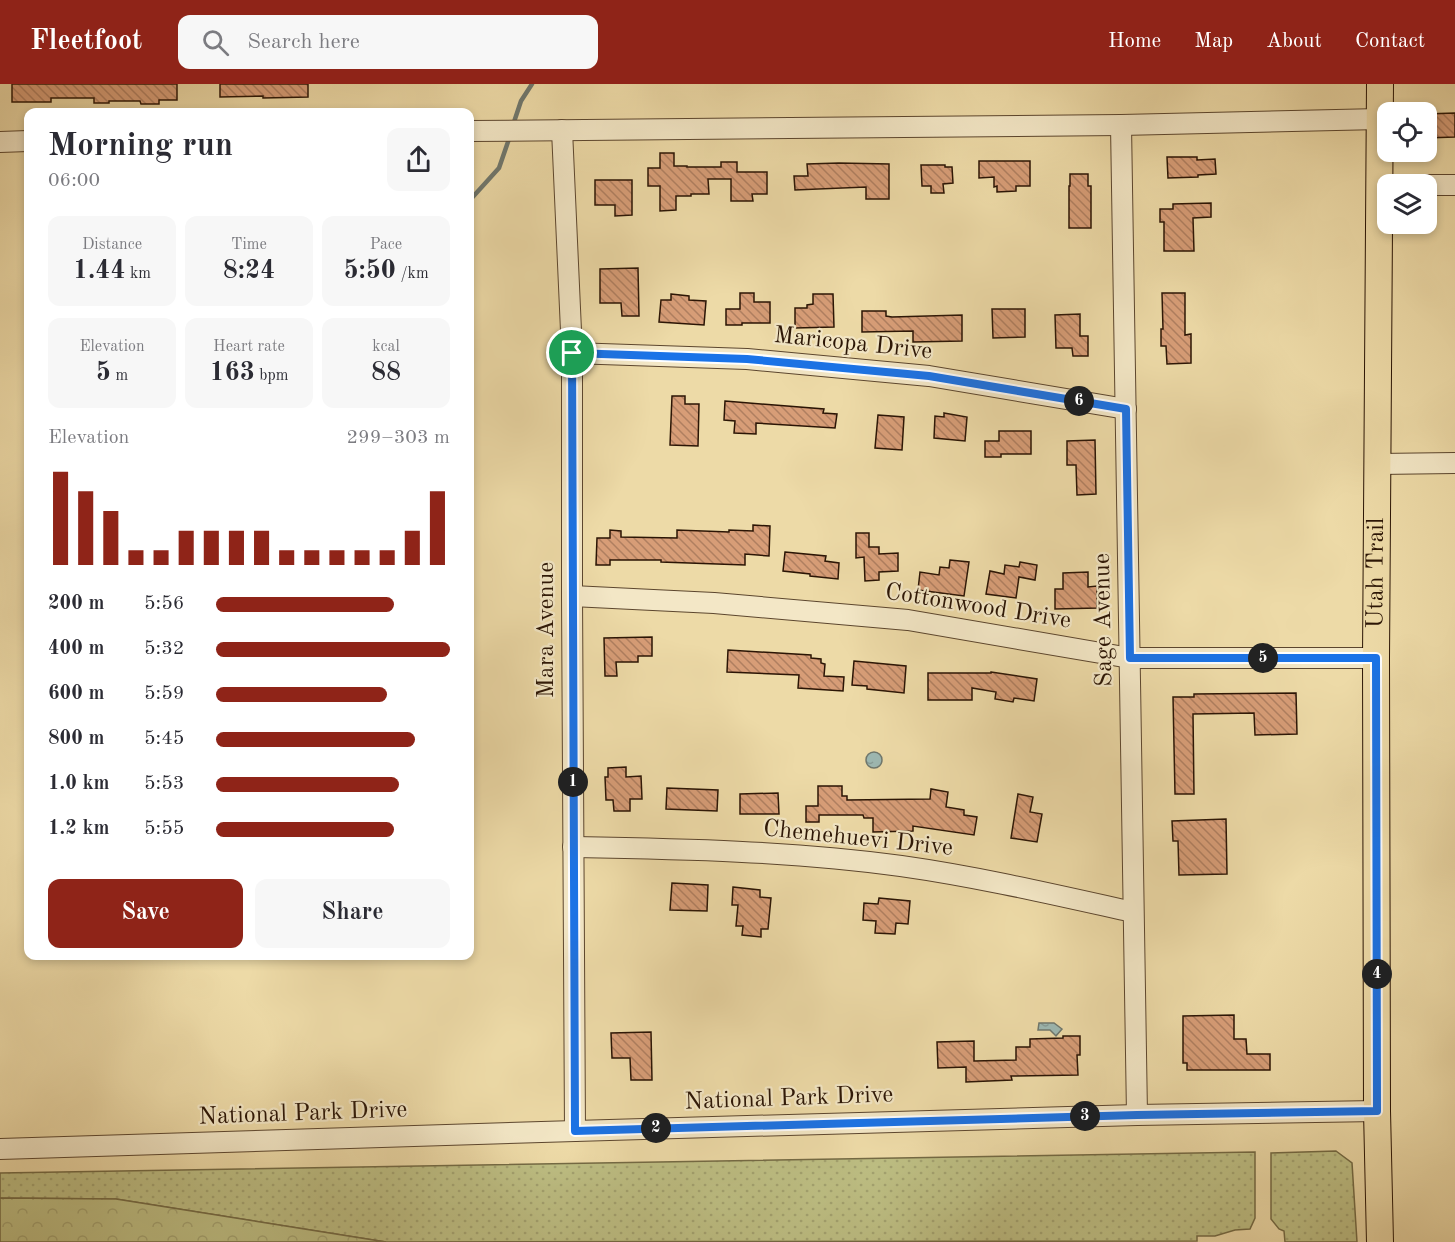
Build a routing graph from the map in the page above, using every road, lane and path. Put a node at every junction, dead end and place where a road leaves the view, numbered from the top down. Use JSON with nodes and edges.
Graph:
{"nodes":[{"id":1,"x":1380,"y":84,"type":"edge"},
{"id":2,"x":1380,"y":102,"type":"edge"},
{"id":3,"x":1377,"y":119,"type":"edge"},
{"id":4,"x":1121,"y":125,"type":"junction"},
{"id":5,"x":562,"y":129,"type":"junction"},
{"id":6,"x":474,"y":131,"type":"edge"},
{"id":7,"x":24,"y":141,"type":"edge"},
{"id":8,"x":0,"y":142,"type":"edge"},
{"id":9,"x":1437,"y":185,"type":"edge"},
{"id":10,"x":1455,"y":185,"type":"edge"},
{"id":11,"x":1383,"y":234,"type":"edge"},
{"id":12,"x":572,"y":353,"type":"junction"},
{"id":13,"x":1126,"y":409,"type":"junction"},
{"id":14,"x":1455,"y":463,"type":"edge"},
{"id":15,"x":1378,"y":464,"type":"junction"},
{"id":16,"x":572,"y":596,"type":"junction"},
{"id":17,"x":1130,"y":658,"type":"junction"},
{"id":18,"x":1376,"y":658,"type":"junction"},
{"id":19,"x":573,"y":847,"type":"junction"},
{"id":20,"x":1133,"y":912,"type":"junction"},
{"id":21,"x":1377,"y":1111,"type":"junction"},
{"id":22,"x":1137,"y":1115,"type":"junction"},
{"id":23,"x":575,"y":1131,"type":"junction"},
{"id":24,"x":0,"y":1148,"type":"edge"},
{"id":25,"x":1380,"y":1242,"type":"edge"}],
"edges":[{"from":1,"to":2,"type":"main road","name":"Utah Trail"},
{"from":3,"to":4,"type":"street"},
{"from":4,"to":5,"type":"street"},
{"from":4,"to":13,"type":"street","name":"Sage Avenue"},
{"from":5,"to":6,"type":"street"},
{"from":5,"to":12,"type":"street","name":"Mara Avenue"},
{"from":7,"to":8,"type":"street"},
{"from":9,"to":10,"type":"street"},
{"from":11,"to":15,"type":"main road","name":"Utah Trail"},
{"from":12,"to":13,"type":"street","name":"Maricopa Drive"},
{"from":12,"to":16,"type":"street","name":"Mara Avenue"},
{"from":13,"to":17,"type":"street","name":"Sage Avenue"},
{"from":14,"to":15,"type":"street"},
{"from":15,"to":18,"type":"main road","name":"Utah Trail"},
{"from":16,"to":17,"type":"street","name":"Cottonwood Drive"},
{"from":16,"to":19,"type":"street","name":"Mara Avenue"},
{"from":17,"to":18,"type":"street","name":"Cottonwood Drive"},
{"from":17,"to":20,"type":"street","name":"Sage Avenue"},
{"from":18,"to":21,"type":"main road","name":"Utah Trail"},
{"from":19,"to":20,"type":"street","name":"Chemehuevi Drive"},
{"from":19,"to":23,"type":"street","name":"Mara Avenue"},
{"from":20,"to":22,"type":"street","name":"Sage Avenue"},
{"from":21,"to":22,"type":"street","name":"National Park Drive"},
{"from":21,"to":25,"type":"main road","name":"Utah Trail"},
{"from":22,"to":23,"type":"street","name":"National Park Drive"},
{"from":23,"to":24,"type":"street","name":"National Park Drive"}]}
